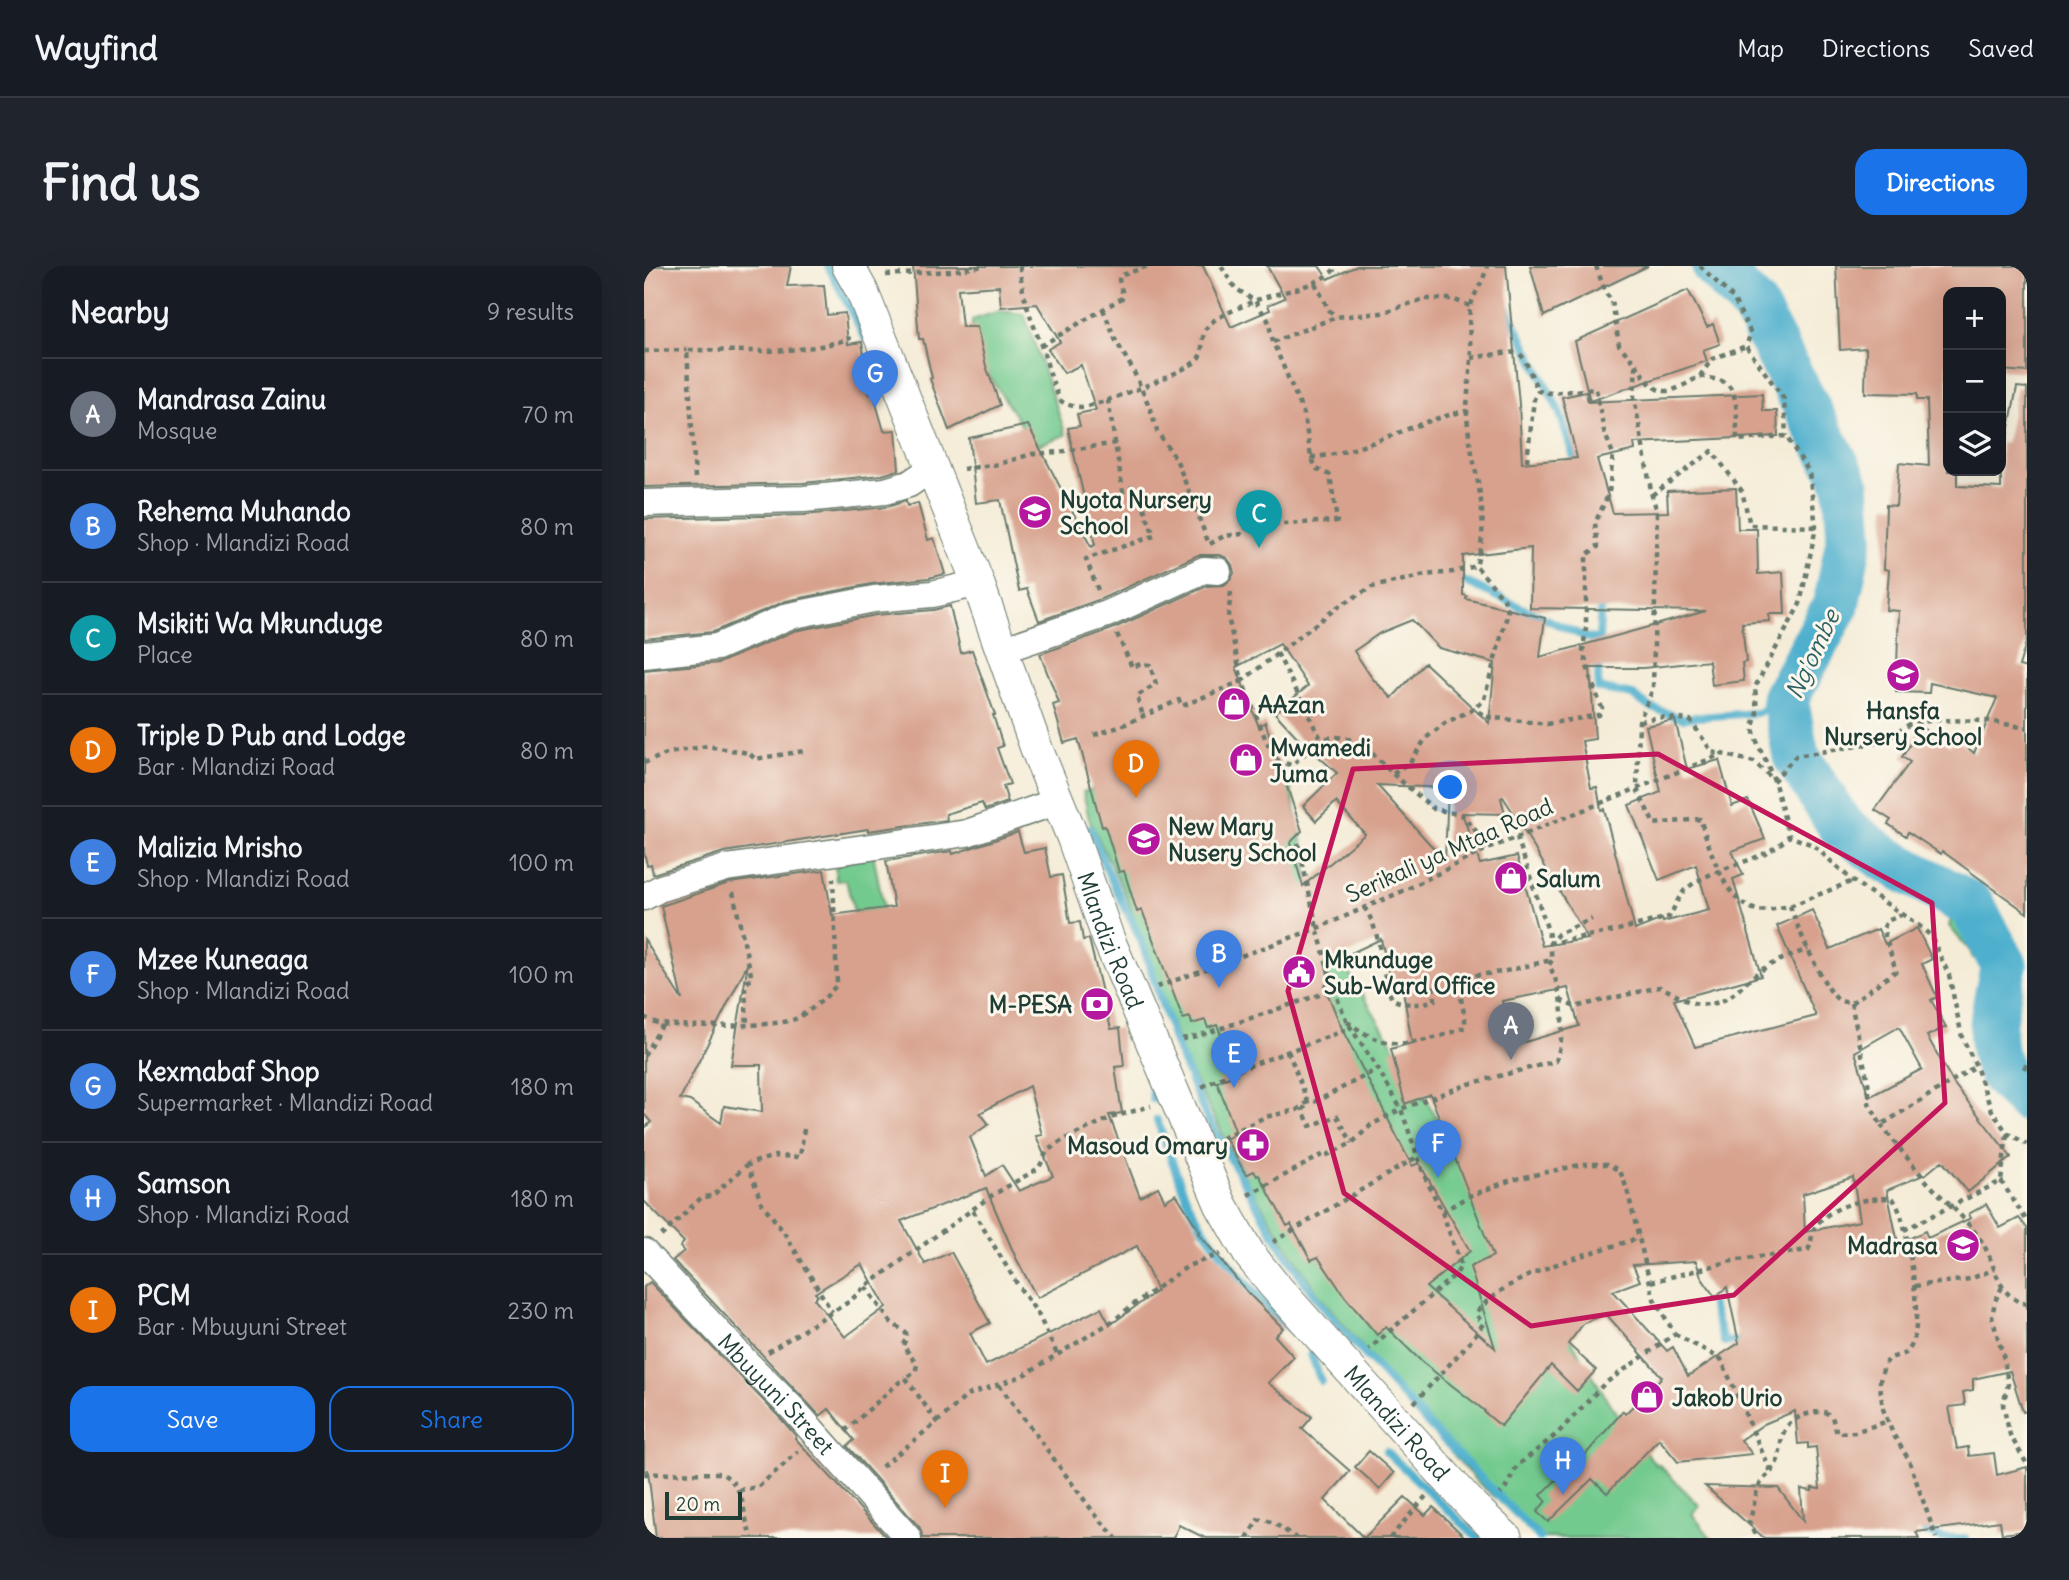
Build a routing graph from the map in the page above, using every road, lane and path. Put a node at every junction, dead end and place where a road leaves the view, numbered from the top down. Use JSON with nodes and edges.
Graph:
{"nodes":[{"id":1,"x":984,"y":266,"type":"edge"},
{"id":2,"x":1020,"y":266,"type":"edge"},
{"id":3,"x":1148,"y":266,"type":"edge"},
{"id":4,"x":1221,"y":266,"type":"edge"},
{"id":5,"x":1335,"y":266,"type":"edge"},
{"id":6,"x":1487,"y":266,"type":"edge"},
{"id":7,"x":1596,"y":266,"type":"edge"},
{"id":8,"x":1700,"y":266,"type":"edge"},
{"id":9,"x":851,"y":271,"type":"edge"},
{"id":10,"x":1315,"y":283,"type":"junction"},
{"id":11,"x":1255,"y":301,"type":"junction"},
{"id":12,"x":1470,"y":306,"type":"junction"},
{"id":13,"x":1103,"y":309,"type":"junction"},
{"id":14,"x":1336,"y":317,"type":"junction"},
{"id":15,"x":877,"y":328,"type":"junction"},
{"id":16,"x":1273,"y":342,"type":"junction"},
{"id":17,"x":1041,"y":346,"type":"junction"},
{"id":18,"x":1746,"y":346,"type":"junction"},
{"id":19,"x":687,"y":350,"type":"junction"},
{"id":20,"x":644,"y":351,"type":"edge"},
{"id":21,"x":1471,"y":358,"type":"junction"},
{"id":22,"x":1636,"y":364,"type":"junction"},
{"id":23,"x":1700,"y":376,"type":"junction"},
{"id":24,"x":1140,"y":387,"type":"junction"},
{"id":25,"x":1538,"y":391,"type":"junction"},
{"id":26,"x":1108,"y":400,"type":"junction"},
{"id":27,"x":1467,"y":411,"type":"junction"},
{"id":28,"x":1786,"y":436,"type":"junction"},
{"id":29,"x":1116,"y":443,"type":"junction"},
{"id":30,"x":1311,"y":457,"type":"junction"},
{"id":31,"x":1527,"y":461,"type":"dead end"},
{"id":32,"x":931,"y":470,"type":"junction"},
{"id":33,"x":1651,"y":496,"type":"junction"},
{"id":34,"x":644,"y":503,"type":"edge"},
{"id":35,"x":696,"y":503,"type":"junction"},
{"id":36,"x":1816,"y":527,"type":"junction"},
{"id":37,"x":1209,"y":544,"type":"junction"},
{"id":38,"x":1476,"y":566,"type":"junction"},
{"id":39,"x":1218,"y":571,"type":"junction"},
{"id":40,"x":978,"y":583,"type":"junction"},
{"id":41,"x":1109,"y":612,"type":"junction"},
{"id":42,"x":1002,"y":650,"type":"junction"},
{"id":43,"x":1277,"y":653,"type":"junction"},
{"id":44,"x":644,"y":655,"type":"edge"},
{"id":45,"x":1242,"y":681,"type":"junction"},
{"id":46,"x":1474,"y":709,"type":"junction"},
{"id":47,"x":1143,"y":716,"type":"junction"},
{"id":48,"x":1639,"y":721,"type":"junction"},
{"id":49,"x":2027,"y":728,"type":"edge"},
{"id":50,"x":1094,"y":734,"type":"dead end"},
{"id":51,"x":1322,"y":741,"type":"junction"},
{"id":52,"x":804,"y":751,"type":"dead end"},
{"id":53,"x":1722,"y":754,"type":"junction"},
{"id":54,"x":644,"y":763,"type":"edge"},
{"id":55,"x":1394,"y":774,"type":"junction"},
{"id":56,"x":1774,"y":780,"type":"junction"},
{"id":57,"x":1637,"y":789,"type":"junction"},
{"id":58,"x":1058,"y":801,"type":"junction"},
{"id":59,"x":1789,"y":836,"type":"junction"},
{"id":60,"x":1517,"y":837,"type":"junction"},
{"id":61,"x":1298,"y":844,"type":"dead end"},
{"id":62,"x":1485,"y":850,"type":"junction"},
{"id":63,"x":831,"y":852,"type":"junction"},
{"id":64,"x":726,"y":867,"type":"junction"},
{"id":65,"x":1718,"y":870,"type":"junction"},
{"id":66,"x":1853,"y":881,"type":"junction"},
{"id":67,"x":644,"y":897,"type":"edge"},
{"id":68,"x":1790,"y":906,"type":"junction"},
{"id":69,"x":1364,"y":907,"type":"junction"},
{"id":70,"x":1902,"y":915,"type":"junction"},
{"id":71,"x":1591,"y":919,"type":"dead end"},
{"id":72,"x":1317,"y":928,"type":"junction"},
{"id":73,"x":1549,"y":943,"type":"junction"},
{"id":74,"x":1808,"y":948,"type":"junction"},
{"id":75,"x":1552,"y":960,"type":"junction"},
{"id":76,"x":1457,"y":979,"type":"junction"},
{"id":77,"x":1334,"y":990,"type":"junction"},
{"id":78,"x":1134,"y":996,"type":"junction"},
{"id":79,"x":1559,"y":1000,"type":"junction"},
{"id":80,"x":1851,"y":1003,"type":"junction"},
{"id":81,"x":644,"y":1017,"type":"edge"},
{"id":82,"x":1347,"y":1022,"type":"junction"},
{"id":83,"x":663,"y":1024,"type":"junction"},
{"id":84,"x":747,"y":1025,"type":"junction"},
{"id":85,"x":1351,"y":1028,"type":"junction"},
{"id":86,"x":1153,"y":1040,"type":"junction"},
{"id":87,"x":1288,"y":1051,"type":"junction"},
{"id":88,"x":644,"y":1055,"type":"edge"},
{"id":89,"x":2027,"y":1063,"type":"edge"},
{"id":90,"x":1976,"y":1066,"type":"junction"},
{"id":91,"x":1378,"y":1069,"type":"junction"},
{"id":92,"x":2024,"y":1069,"type":"dead end"},
{"id":93,"x":1176,"y":1098,"type":"junction"},
{"id":94,"x":1308,"y":1102,"type":"junction"},
{"id":95,"x":1401,"y":1110,"type":"junction"},
{"id":96,"x":1881,"y":1125,"type":"junction"},
{"id":97,"x":803,"y":1129,"type":"dead end"},
{"id":98,"x":2007,"y":1133,"type":"junction"},
{"id":99,"x":1352,"y":1143,"type":"junction"},
{"id":100,"x":2027,"y":1144,"type":"edge"},
{"id":101,"x":1197,"y":1151,"type":"junction"},
{"id":102,"x":1417,"y":1157,"type":"junction"},
{"id":103,"x":748,"y":1164,"type":"junction"},
{"id":104,"x":2001,"y":1181,"type":"junction"},
{"id":105,"x":1221,"y":1206,"type":"junction"},
{"id":106,"x":1951,"y":1206,"type":"junction"},
{"id":107,"x":973,"y":1211,"type":"junction"},
{"id":108,"x":1442,"y":1212,"type":"junction"},
{"id":109,"x":2027,"y":1221,"type":"edge"},
{"id":110,"x":1904,"y":1230,"type":"junction"},
{"id":111,"x":1639,"y":1236,"type":"junction"},
{"id":112,"x":651,"y":1245,"type":"edge"},
{"id":113,"x":1245,"y":1247,"type":"junction"},
{"id":114,"x":1995,"y":1269,"type":"junction"},
{"id":115,"x":1651,"y":1282,"type":"junction"},
{"id":116,"x":1915,"y":1286,"type":"junction"},
{"id":117,"x":2002,"y":1286,"type":"junction"},
{"id":118,"x":865,"y":1287,"type":"junction"},
{"id":119,"x":2027,"y":1304,"type":"edge"},
{"id":120,"x":832,"y":1312,"type":"junction"},
{"id":121,"x":1675,"y":1334,"type":"junction"},
{"id":122,"x":1057,"y":1354,"type":"junction"},
{"id":123,"x":748,"y":1364,"type":"junction"},
{"id":124,"x":1345,"y":1366,"type":"junction"},
{"id":125,"x":905,"y":1377,"type":"junction"},
{"id":126,"x":999,"y":1385,"type":"junction"},
{"id":127,"x":1395,"y":1420,"type":"junction"},
{"id":128,"x":1888,"y":1421,"type":"junction"},
{"id":129,"x":937,"y":1422,"type":"junction"},
{"id":130,"x":820,"y":1441,"type":"junction"},
{"id":131,"x":2027,"y":1464,"type":"edge"},
{"id":132,"x":1771,"y":1472,"type":"junction"},
{"id":133,"x":644,"y":1474,"type":"edge"},
{"id":134,"x":1445,"y":1474,"type":"junction"},
{"id":135,"x":860,"y":1484,"type":"junction"},
{"id":136,"x":739,"y":1490,"type":"junction"},
{"id":137,"x":1474,"y":1508,"type":"junction"},
{"id":138,"x":752,"y":1538,"type":"edge"},
{"id":139,"x":908,"y":1538,"type":"edge"},
{"id":140,"x":1116,"y":1538,"type":"edge"},
{"id":141,"x":1247,"y":1538,"type":"edge"},
{"id":142,"x":1296,"y":1538,"type":"edge"},
{"id":143,"x":1390,"y":1538,"type":"edge"},
{"id":144,"x":1506,"y":1538,"type":"edge"},
{"id":145,"x":1756,"y":1538,"type":"edge"},
{"id":146,"x":1936,"y":1538,"type":"edge"}],
"edges":[{"from":1,"to":9,"type":"path"},
{"from":2,"to":17,"type":"path"},
{"from":3,"to":13,"type":"path"},
{"from":4,"to":11,"type":"path"},
{"from":5,"to":10,"type":"path"},
{"from":6,"to":12,"type":"path"},
{"from":7,"to":22,"type":"path"},
{"from":8,"to":18,"type":"path"},
{"from":9,"to":15,"type":"street","name":"Mlandizi Road"},
{"from":10,"to":11,"type":"path"},
{"from":10,"to":14,"type":"path"},
{"from":11,"to":16,"type":"path"},
{"from":11,"to":24,"type":"path"},
{"from":12,"to":14,"type":"path"},
{"from":12,"to":21,"type":"path"},
{"from":13,"to":17,"type":"path"},
{"from":13,"to":24,"type":"path"},
{"from":14,"to":16,"type":"path"},
{"from":15,"to":19,"type":"path"},
{"from":15,"to":32,"type":"street","name":"Mlandizi Road"},
{"from":16,"to":30,"type":"path"},
{"from":17,"to":26,"type":"path"},
{"from":18,"to":23,"type":"path"},
{"from":18,"to":28,"type":"path"},
{"from":19,"to":20,"type":"path"},
{"from":19,"to":35,"type":"path"},
{"from":21,"to":25,"type":"path"},
{"from":21,"to":27,"type":"path"},
{"from":22,"to":23,"type":"path"},
{"from":22,"to":33,"type":"path"},
{"from":23,"to":28,"type":"path"},
{"from":24,"to":26,"type":"path"},
{"from":24,"to":37,"type":"path"},
{"from":25,"to":31,"type":"path"},
{"from":25,"to":46,"type":"path"},
{"from":26,"to":29,"type":"path"},
{"from":27,"to":30,"type":"path"},
{"from":27,"to":38,"type":"path"},
{"from":28,"to":36,"type":"path"},
{"from":29,"to":32,"type":"path"},
{"from":29,"to":41,"type":"path"},
{"from":30,"to":37,"type":"path"},
{"from":32,"to":35,"type":"street"},
{"from":32,"to":40,"type":"street","name":"Mlandizi Road"},
{"from":33,"to":36,"type":"path"},
{"from":33,"to":48,"type":"path"},
{"from":34,"to":35,"type":"street"},
{"from":36,"to":56,"type":"path"},
{"from":37,"to":39,"type":"path"},
{"from":38,"to":43,"type":"path"},
{"from":38,"to":46,"type":"path"},
{"from":39,"to":41,"type":"street"},
{"from":39,"to":45,"type":"path"},
{"from":40,"to":42,"type":"street","name":"Mlandizi Road"},
{"from":40,"to":44,"type":"street"},
{"from":41,"to":42,"type":"street"},
{"from":41,"to":47,"type":"path"},
{"from":42,"to":58,"type":"street","name":"Mlandizi Road"},
{"from":43,"to":45,"type":"path"},
{"from":43,"to":51,"type":"path"},
{"from":45,"to":47,"type":"path"},
{"from":45,"to":51,"type":"path"},
{"from":46,"to":55,"type":"path"},
{"from":47,"to":50,"type":"path"},
{"from":48,"to":53,"type":"path"},
{"from":48,"to":57,"type":"path"},
{"from":49,"to":56,"type":"path"},
{"from":51,"to":55,"type":"path"},
{"from":52,"to":54,"type":"path"},
{"from":53,"to":56,"type":"path"},
{"from":53,"to":57,"type":"path","name":"Serikali ya Mtaa Road"},
{"from":55,"to":62,"type":"path"},
{"from":56,"to":59,"type":"path"},
{"from":57,"to":60,"type":"path","name":"Serikali ya Mtaa Road"},
{"from":57,"to":65,"type":"path"},
{"from":58,"to":63,"type":"street"},
{"from":58,"to":78,"type":"street","name":"Mlandizi Road"},
{"from":59,"to":65,"type":"path"},
{"from":59,"to":66,"type":"path"},
{"from":60,"to":62,"type":"path","name":"Serikali ya Mtaa Road"},
{"from":60,"to":73,"type":"path"},
{"from":61,"to":72,"type":"path"},
{"from":62,"to":69,"type":"path","name":"Serikali ya Mtaa Road"},
{"from":63,"to":64,"type":"street"},
{"from":63,"to":84,"type":"path"},
{"from":64,"to":67,"type":"street"},
{"from":64,"to":84,"type":"path"},
{"from":65,"to":68,"type":"path"},
{"from":65,"to":73,"type":"path"},
{"from":66,"to":68,"type":"path"},
{"from":66,"to":70,"type":"path"},
{"from":68,"to":74,"type":"path"},
{"from":69,"to":72,"type":"path","name":"Serikali ya Mtaa Road"},
{"from":69,"to":76,"type":"path"},
{"from":70,"to":80,"type":"path"},
{"from":70,"to":90,"type":"path"},
{"from":71,"to":73,"type":"path"},
{"from":72,"to":77,"type":"path"},
{"from":72,"to":78,"type":"path","name":"Serikali ya Mtaa Road"},
{"from":73,"to":75,"type":"path"},
{"from":74,"to":79,"type":"path"},
{"from":74,"to":80,"type":"path"},
{"from":75,"to":76,"type":"path"},
{"from":75,"to":79,"type":"path"},
{"from":76,"to":82,"type":"path"},
{"from":77,"to":82,"type":"path"},
{"from":77,"to":86,"type":"path"},
{"from":78,"to":86,"type":"street","name":"Mlandizi Road"},
{"from":79,"to":95,"type":"path"},
{"from":80,"to":96,"type":"path"},
{"from":81,"to":83,"type":"path"},
{"from":82,"to":85,"type":"path"},
{"from":83,"to":84,"type":"path"},
{"from":83,"to":88,"type":"path"},
{"from":85,"to":87,"type":"path"},
{"from":85,"to":91,"type":"path"},
{"from":86,"to":93,"type":"street","name":"Mlandizi Road"},
{"from":87,"to":93,"type":"path"},
{"from":87,"to":94,"type":"path"},
{"from":89,"to":92,"type":"path"},
{"from":90,"to":96,"type":"path"},
{"from":90,"to":98,"type":"path"},
{"from":91,"to":94,"type":"path"},
{"from":91,"to":95,"type":"path"},
{"from":93,"to":101,"type":"street","name":"Mlandizi Road"},
{"from":93,"to":107,"type":"path"},
{"from":94,"to":99,"type":"path"},
{"from":94,"to":101,"type":"path"},
{"from":95,"to":99,"type":"path"},
{"from":95,"to":102,"type":"path"},
{"from":96,"to":106,"type":"path"},
{"from":97,"to":103,"type":"path"},
{"from":98,"to":100,"type":"path"},
{"from":98,"to":104,"type":"path"},
{"from":99,"to":105,"type":"path"},
{"from":101,"to":105,"type":"street","name":"Mlandizi Road"},
{"from":102,"to":108,"type":"path"},
{"from":102,"to":113,"type":"path"},
{"from":103,"to":112,"type":"path"},
{"from":103,"to":120,"type":"path"},
{"from":104,"to":106,"type":"path"},
{"from":104,"to":109,"type":"path"},
{"from":105,"to":113,"type":"street","name":"Mlandizi Road"},
{"from":106,"to":110,"type":"path"},
{"from":106,"to":114,"type":"path"},
{"from":107,"to":118,"type":"path"},
{"from":107,"to":122,"type":"path"},
{"from":108,"to":111,"type":"path"},
{"from":108,"to":124,"type":"path"},
{"from":110,"to":115,"type":"path"},
{"from":110,"to":116,"type":"path"},
{"from":111,"to":115,"type":"path"},
{"from":111,"to":127,"type":"path"},
{"from":112,"to":123,"type":"street","name":"Mbuyuni Street"},
{"from":113,"to":122,"type":"path"},
{"from":113,"to":124,"type":"street","name":"Mlandizi Road"},
{"from":114,"to":116,"type":"path"},
{"from":114,"to":117,"type":"path"},
{"from":115,"to":121,"type":"path"},
{"from":116,"to":128,"type":"path"},
{"from":117,"to":119,"type":"path"},
{"from":117,"to":131,"type":"path"},
{"from":118,"to":120,"type":"path"},
{"from":118,"to":125,"type":"path"},
{"from":120,"to":123,"type":"path"},
{"from":121,"to":132,"type":"path"},
{"from":121,"to":137,"type":"path"},
{"from":122,"to":126,"type":"path"},
{"from":123,"to":130,"type":"street","name":"Mbuyuni Street"},
{"from":124,"to":127,"type":"street","name":"Mlandizi Road"},
{"from":125,"to":129,"type":"path"},
{"from":125,"to":130,"type":"path"},
{"from":126,"to":129,"type":"path"},
{"from":126,"to":140,"type":"path"},
{"from":127,"to":134,"type":"street","name":"Mlandizi Road"},
{"from":128,"to":132,"type":"path"},
{"from":128,"to":146,"type":"path"},
{"from":129,"to":135,"type":"path"},
{"from":130,"to":135,"type":"street","name":"Mbuyuni Street"},
{"from":130,"to":136,"type":"path"},
{"from":132,"to":145,"type":"path"},
{"from":133,"to":136,"type":"path"},
{"from":134,"to":137,"type":"street","name":"Mlandizi Road"},
{"from":134,"to":143,"type":"path"},
{"from":135,"to":139,"type":"street","name":"Mbuyuni Street"},
{"from":136,"to":138,"type":"path"},
{"from":137,"to":144,"type":"street","name":"Mlandizi Road"},
{"from":141,"to":142,"type":"path"}]}
